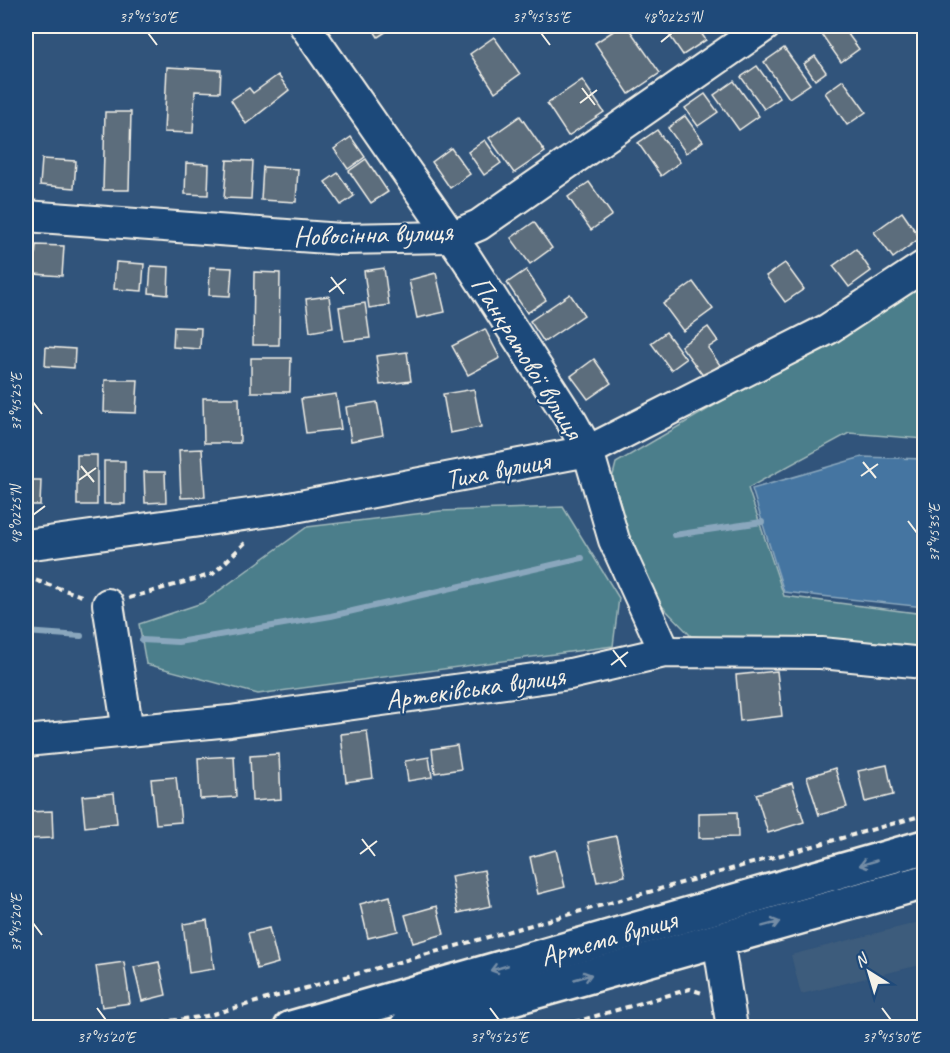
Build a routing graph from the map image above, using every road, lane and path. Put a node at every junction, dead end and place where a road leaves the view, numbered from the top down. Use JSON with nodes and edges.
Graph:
{"nodes":[{"id":1,"x":305,"y":26,"type":"edge"},
{"id":2,"x":765,"y":26,"type":"edge"},
{"id":3,"x":26,"y":216,"type":"edge"},
{"id":4,"x":451,"y":237,"type":"junction"},
{"id":5,"x":924,"y":266,"type":"edge"},
{"id":6,"x":588,"y":452,"type":"junction"},
{"id":7,"x":279,"y":510,"type":"junction"},
{"id":8,"x":26,"y":546,"type":"edge"},
{"id":9,"x":26,"y":577,"type":"edge"},
{"id":10,"x":108,"y":604,"type":"junction"},
{"id":11,"x":665,"y":652,"type":"junction"},
{"id":12,"x":924,"y":663,"type":"edge"},
{"id":13,"x":128,"y":732,"type":"junction"},
{"id":14,"x":26,"y":741,"type":"edge"},
{"id":15,"x":924,"y":815,"type":"edge"},
{"id":16,"x":924,"y":847,"type":"edge"},
{"id":17,"x":924,"y":882,"type":"edge"},
{"id":18,"x":718,"y":939,"type":"junction"},
{"id":19,"x":725,"y":975,"type":"junction"},
{"id":20,"x":702,"y":993,"type":"junction"},
{"id":21,"x":729,"y":1016,"type":"edge"},
{"id":22,"x":119,"y":1028,"type":"edge"},
{"id":23,"x":291,"y":1028,"type":"edge"},
{"id":24,"x":406,"y":1028,"type":"edge"},
{"id":25,"x":554,"y":1028,"type":"edge"}],
"edges":[{"from":1,"to":4,"type":"street","name":"Панкратової вулиця"},
{"from":2,"to":4,"type":"street","name":"Новосінна вулиця"},
{"from":3,"to":4,"type":"street","name":"Новосінна вулиця"},
{"from":4,"to":6,"type":"street","name":"Панкратової вулиця"},
{"from":5,"to":6,"type":"street","name":"Тиха вулиця"},
{"from":6,"to":7,"type":"street","name":"Тиха вулиця"},
{"from":6,"to":11,"type":"street","name":"Панкратової вулиця"},
{"from":7,"to":8,"type":"street","name":"Тиха вулиця"},
{"from":7,"to":10,"type":"path"},
{"from":9,"to":10,"type":"path"},
{"from":10,"to":13,"type":"street"},
{"from":11,"to":12,"type":"street","name":"Артеківська вулиця"},
{"from":11,"to":13,"type":"street","name":"Артеківська вулиця"},
{"from":13,"to":14,"type":"street","name":"Артеківська вулиця"},
{"from":15,"to":22,"type":"path"},
{"from":16,"to":23,"type":"main road","name":"Артема вулиця","one_way":true},
{"from":18,"to":17,"type":"main road","name":"Артема вулиця","one_way":true},
{"from":18,"to":19,"type":"street"},
{"from":24,"to":18,"type":"main road","name":"Артема вулиця","one_way":true},
{"from":19,"to":20,"type":"path"},
{"from":19,"to":21,"type":"street"},
{"from":20,"to":21,"type":"path"},
{"from":20,"to":25,"type":"path"}]}
